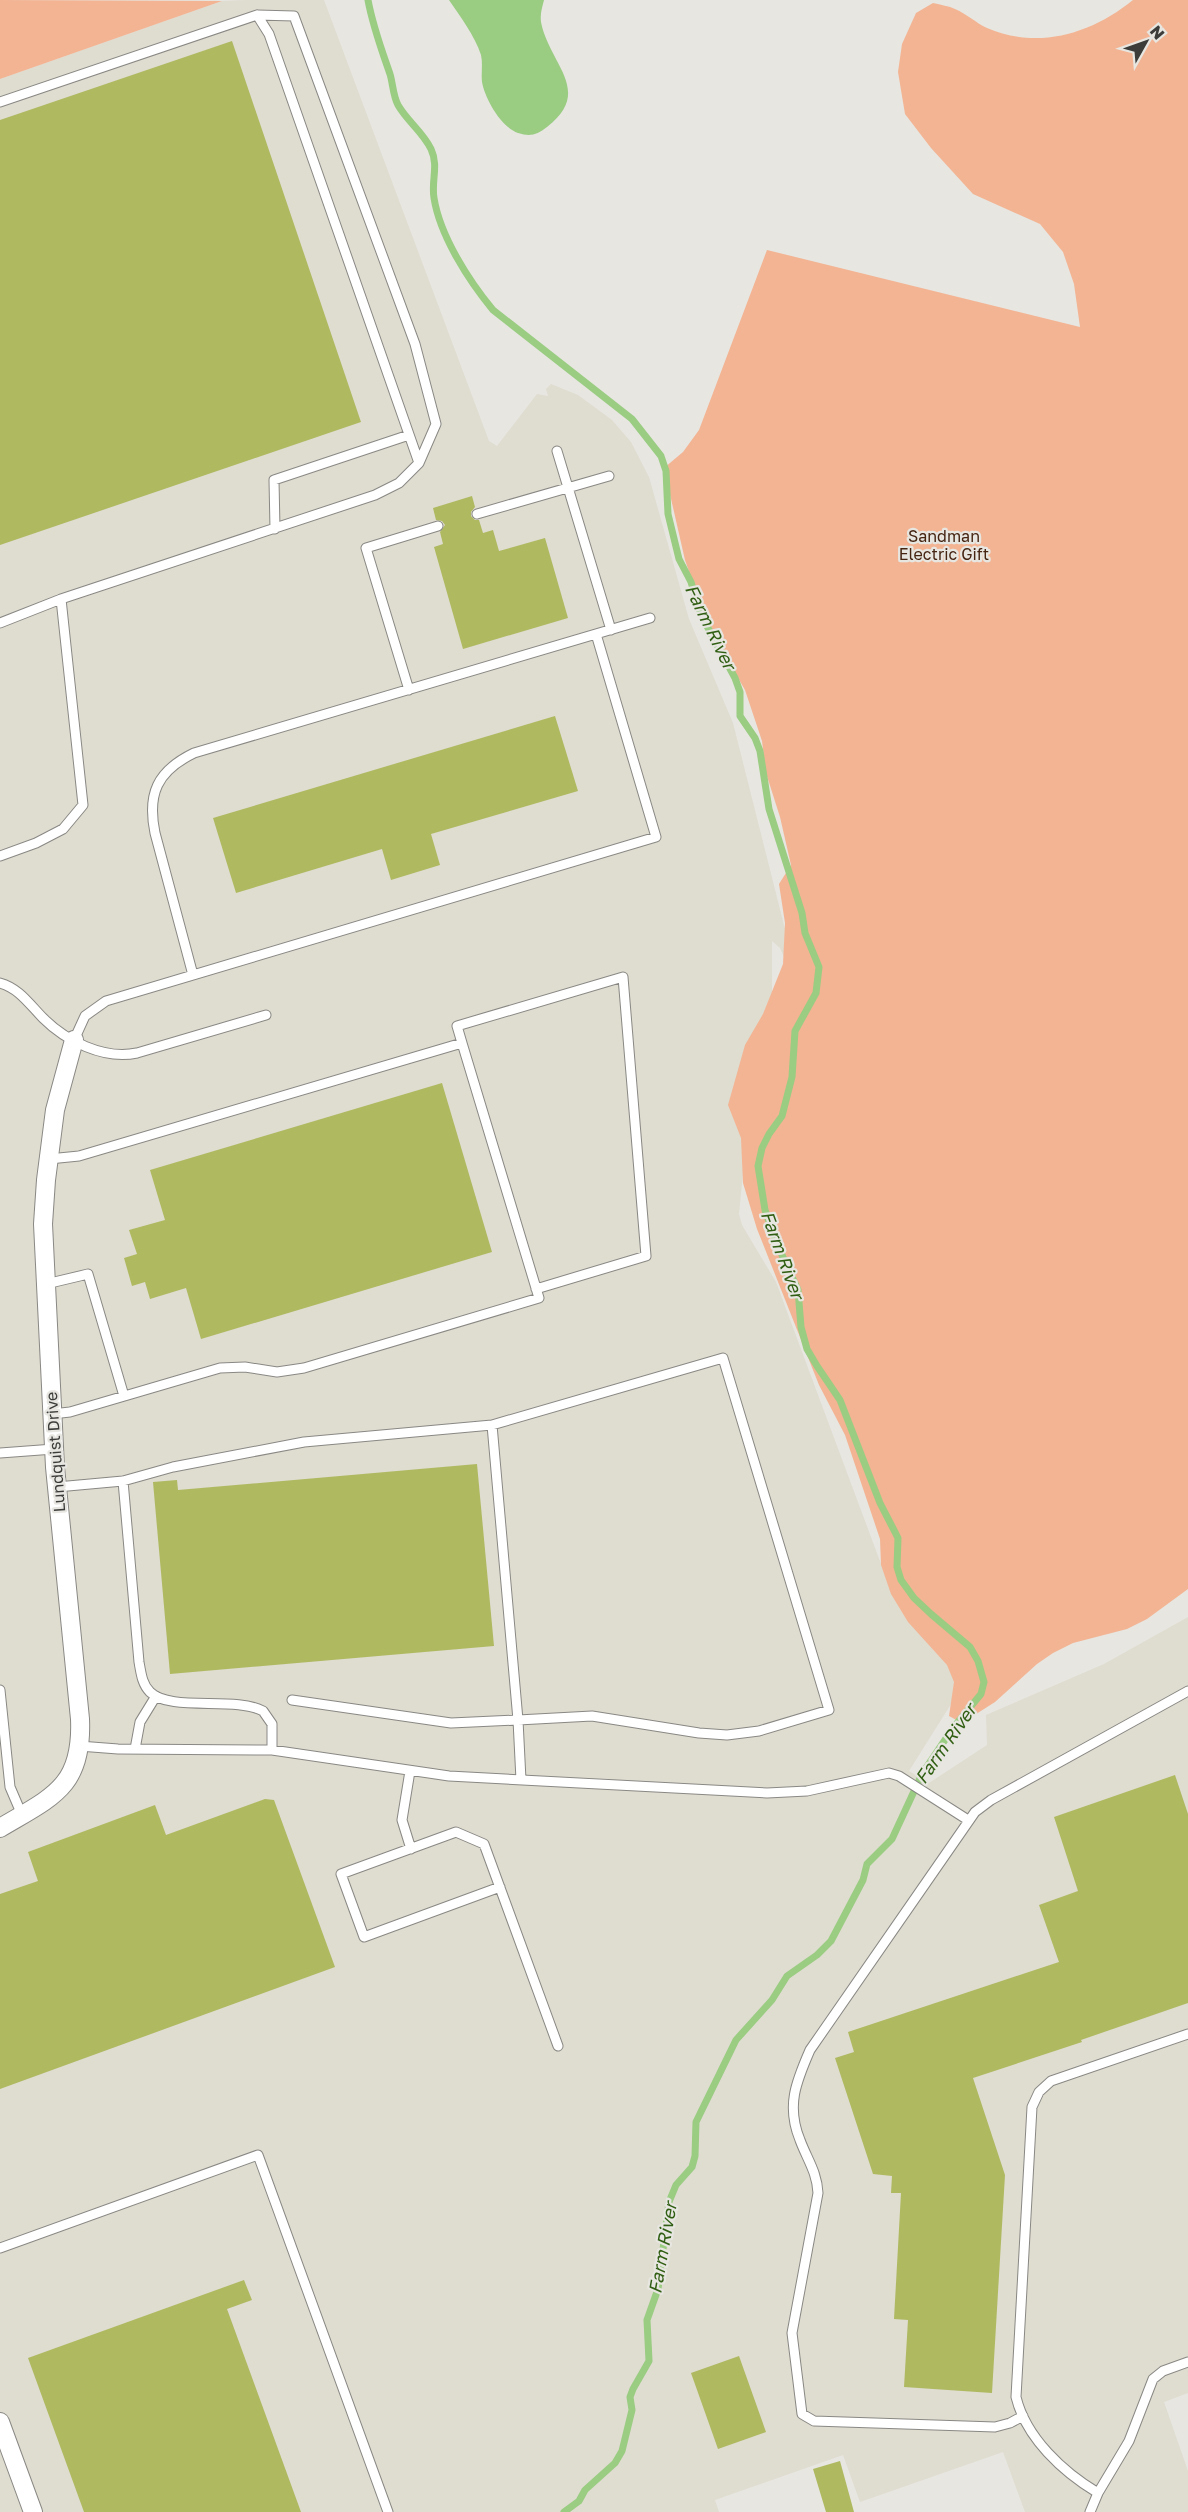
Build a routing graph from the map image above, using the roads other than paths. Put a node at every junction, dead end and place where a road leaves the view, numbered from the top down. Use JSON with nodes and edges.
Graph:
{"nodes":[{"id":1,"x":257,"y":15,"type":"junction"},
{"id":2,"x":0,"y":102,"type":"edge"},
{"id":3,"x":409,"y":435,"type":"junction"},
{"id":4,"x":557,"y":451,"type":"dead end"},
{"id":5,"x":418,"y":463,"type":"junction"},
{"id":6,"x":609,"y":476,"type":"dead end"},
{"id":7,"x":568,"y":488,"type":"junction"},
{"id":8,"x":477,"y":514,"type":"dead end"},
{"id":9,"x":438,"y":526,"type":"dead end"},
{"id":10,"x":275,"y":529,"type":"junction"},
{"id":11,"x":61,"y":599,"type":"junction"},
{"id":12,"x":650,"y":618,"type":"dead end"},
{"id":13,"x":0,"y":623,"type":"edge"},
{"id":14,"x":610,"y":630,"type":"junction"},
{"id":15,"x":596,"y":634,"type":"junction"},
{"id":16,"x":409,"y":690,"type":"junction"},
{"id":17,"x":0,"y":856,"type":"edge"},
{"id":18,"x":192,"y":975,"type":"junction"},
{"id":19,"x":0,"y":983,"type":"edge"},
{"id":20,"x":266,"y":1015,"type":"dead end"},
{"id":21,"x":74,"y":1040,"type":"junction"},
{"id":22,"x":462,"y":1043,"type":"junction"},
{"id":23,"x":49,"y":1159,"type":"junction"},
{"id":24,"x":46,"y":1284,"type":"junction"},
{"id":25,"x":536,"y":1289,"type":"junction"},
{"id":26,"x":124,"y":1396,"type":"junction"},
{"id":27,"x":52,"y":1414,"type":"junction"},
{"id":28,"x":492,"y":1425,"type":"junction"},
{"id":29,"x":54,"y":1449,"type":"junction"},
{"id":30,"x":0,"y":1454,"type":"edge"},
{"id":31,"x":123,"y":1481,"type":"junction"},
{"id":32,"x":57,"y":1487,"type":"junction"},
{"id":33,"x":0,"y":1689,"type":"edge"},
{"id":34,"x":1188,"y":1691,"type":"edge"},
{"id":35,"x":156,"y":1696,"type":"junction"},
{"id":36,"x":292,"y":1700,"type":"dead end"},
{"id":37,"x":518,"y":1720,"type":"junction"},
{"id":38,"x":79,"y":1746,"type":"junction"},
{"id":39,"x":135,"y":1749,"type":"junction"},
{"id":40,"x":272,"y":1750,"type":"junction"},
{"id":41,"x":410,"y":1771,"type":"junction"},
{"id":42,"x":521,"y":1780,"type":"junction"},
{"id":43,"x":22,"y":1815,"type":"junction"},
{"id":44,"x":968,"y":1820,"type":"junction"},
{"id":45,"x":0,"y":1828,"type":"edge"},
{"id":46,"x":411,"y":1848,"type":"junction"},
{"id":47,"x":500,"y":1887,"type":"junction"},
{"id":48,"x":1188,"y":2034,"type":"edge"},
{"id":49,"x":558,"y":2046,"type":"dead end"},
{"id":50,"x":0,"y":2248,"type":"edge"},
{"id":51,"x":1188,"y":2362,"type":"edge"},
{"id":52,"x":1023,"y":2416,"type":"junction"},
{"id":53,"x":0,"y":2422,"type":"edge"},
{"id":54,"x":1098,"y":2493,"type":"junction"},
{"id":55,"x":33,"y":2512,"type":"edge"},
{"id":56,"x":388,"y":2512,"type":"edge"},
{"id":57,"x":1090,"y":2512,"type":"edge"}],
"edges":[{"from":1,"to":2,"type":"lane"},
{"from":1,"to":3,"type":"lane"},
{"from":1,"to":5,"type":"lane"},
{"from":3,"to":5,"type":"lane"},
{"from":3,"to":10,"type":"lane"},
{"from":4,"to":7,"type":"lane"},
{"from":5,"to":10,"type":"lane"},
{"from":6,"to":7,"type":"lane"},
{"from":7,"to":8,"type":"lane"},
{"from":7,"to":14,"type":"lane"},
{"from":9,"to":16,"type":"lane"},
{"from":10,"to":11,"type":"lane"},
{"from":11,"to":13,"type":"lane"},
{"from":11,"to":17,"type":"lane"},
{"from":12,"to":14,"type":"lane"},
{"from":14,"to":15,"type":"lane"},
{"from":15,"to":16,"type":"lane"},
{"from":15,"to":18,"type":"lane"},
{"from":16,"to":18,"type":"lane"},
{"from":18,"to":21,"type":"lane"},
{"from":19,"to":21,"type":"lane"},
{"from":20,"to":21,"type":"lane"},
{"from":21,"to":23,"type":"street","name":"Lundquist Drive"},
{"from":22,"to":23,"type":"lane"},
{"from":22,"to":25,"type":"lane"},
{"from":22,"to":25,"type":"lane"},
{"from":23,"to":24,"type":"street","name":"Lundquist Drive"},
{"from":24,"to":26,"type":"lane"},
{"from":24,"to":27,"type":"street","name":"Lundquist Drive"},
{"from":25,"to":26,"type":"lane"},
{"from":26,"to":27,"type":"lane"},
{"from":27,"to":29,"type":"street","name":"Lundquist Drive"},
{"from":28,"to":31,"type":"lane"},
{"from":28,"to":37,"type":"lane"},
{"from":28,"to":37,"type":"lane"},
{"from":29,"to":30,"type":"lane"},
{"from":29,"to":32,"type":"street","name":"Lundquist Drive"},
{"from":31,"to":32,"type":"lane"},
{"from":31,"to":35,"type":"lane"},
{"from":32,"to":38,"type":"street","name":"Lundquist Drive"},
{"from":33,"to":43,"type":"lane"},
{"from":34,"to":44,"type":"lane"},
{"from":35,"to":39,"type":"lane"},
{"from":35,"to":40,"type":"lane"},
{"from":36,"to":37,"type":"lane"},
{"from":37,"to":42,"type":"lane"},
{"from":38,"to":39,"type":"lane"},
{"from":38,"to":43,"type":"street","name":"Lundquist Drive"},
{"from":39,"to":40,"type":"lane"},
{"from":40,"to":41,"type":"lane"},
{"from":41,"to":42,"type":"lane"},
{"from":41,"to":46,"type":"lane"},
{"from":42,"to":44,"type":"lane"},
{"from":43,"to":45,"type":"street","name":"Lundquist Drive"},
{"from":44,"to":52,"type":"lane"},
{"from":46,"to":47,"type":"lane"},
{"from":46,"to":47,"type":"lane"},
{"from":47,"to":49,"type":"lane"},
{"from":48,"to":52,"type":"lane"},
{"from":50,"to":56,"type":"lane"},
{"from":51,"to":54,"type":"lane"},
{"from":52,"to":54,"type":"lane"},
{"from":53,"to":55,"type":"street"},
{"from":54,"to":57,"type":"lane"}]}
